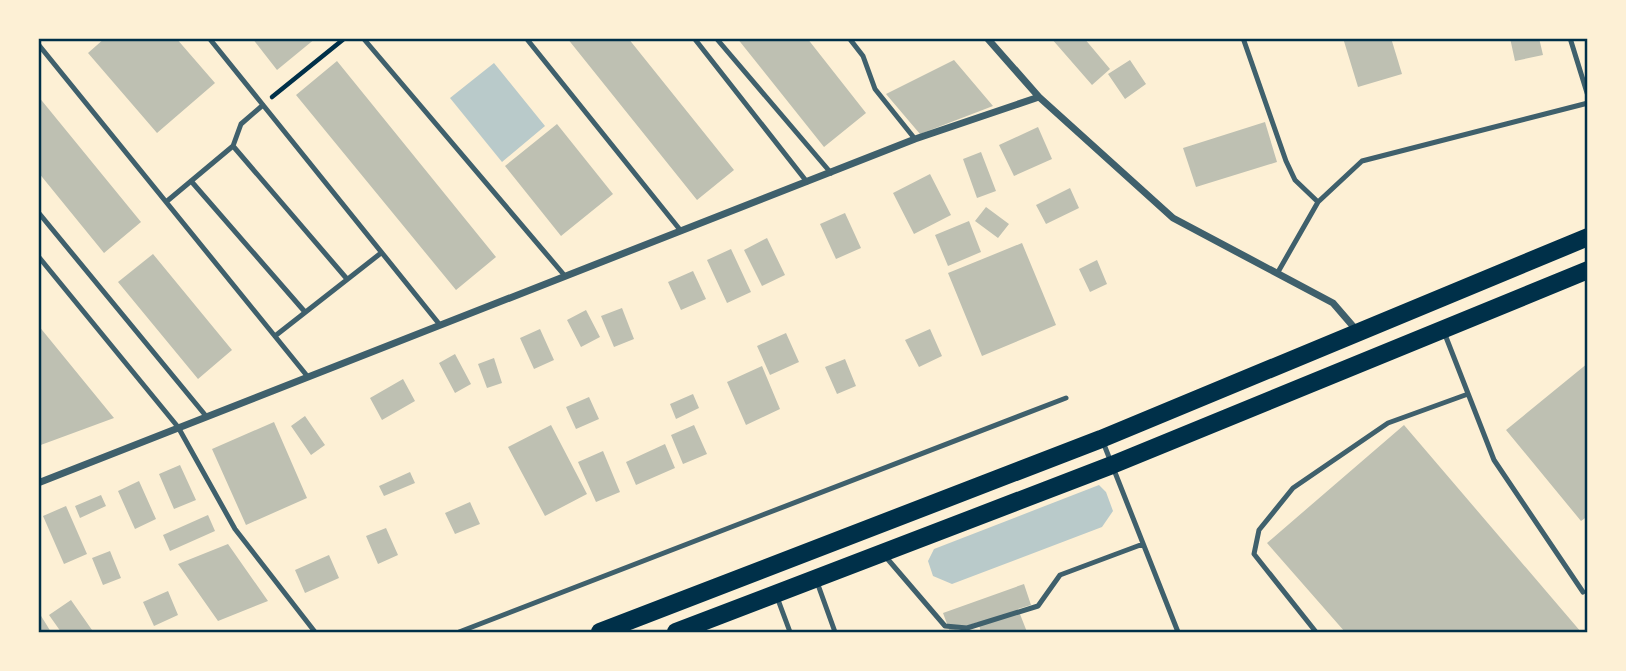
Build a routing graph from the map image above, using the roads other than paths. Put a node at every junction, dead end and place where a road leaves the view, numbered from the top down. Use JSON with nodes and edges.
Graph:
{"nodes":[{"id":1,"x":209,"y":38,"type":"edge"},
{"id":2,"x":363,"y":38,"type":"edge"},
{"id":3,"x":526,"y":38,"type":"edge"},
{"id":4,"x":694,"y":38,"type":"edge"},
{"id":5,"x":716,"y":38,"type":"edge"},
{"id":6,"x":849,"y":38,"type":"edge"},
{"id":7,"x":987,"y":38,"type":"edge"},
{"id":8,"x":1243,"y":38,"type":"edge"},
{"id":9,"x":1570,"y":38,"type":"edge"},
{"id":10,"x":38,"y":44,"type":"edge"},
{"id":11,"x":1587,"y":96,"type":"edge"},
{"id":12,"x":1039,"y":97,"type":"junction"},
{"id":13,"x":1587,"y":103,"type":"edge"},
{"id":14,"x":263,"y":105,"type":"junction"},
{"id":15,"x":915,"y":139,"type":"junction"},
{"id":16,"x":233,"y":146,"type":"junction"},
{"id":17,"x":831,"y":173,"type":"junction"},
{"id":18,"x":191,"y":181,"type":"junction"},
{"id":19,"x":807,"y":182,"type":"junction"},
{"id":20,"x":166,"y":202,"type":"junction"},
{"id":21,"x":1318,"y":202,"type":"junction"},
{"id":22,"x":38,"y":212,"type":"edge"},
{"id":23,"x":681,"y":231,"type":"junction"},
{"id":24,"x":1587,"y":237,"type":"edge"},
{"id":25,"x":381,"y":253,"type":"junction"},
{"id":26,"x":38,"y":256,"type":"edge"},
{"id":27,"x":1587,"y":270,"type":"edge"},
{"id":28,"x":1278,"y":272,"type":"junction"},
{"id":29,"x":565,"y":276,"type":"junction"},
{"id":30,"x":347,"y":279,"type":"junction"},
{"id":31,"x":305,"y":312,"type":"junction"},
{"id":32,"x":440,"y":326,"type":"junction"},
{"id":33,"x":1443,"y":329,"type":"junction"},
{"id":34,"x":1359,"y":334,"type":"junction"},
{"id":35,"x":275,"y":336,"type":"junction"},
{"id":36,"x":1368,"y":359,"type":"junction"},
{"id":37,"x":308,"y":377,"type":"junction"},
{"id":38,"x":1468,"y":394,"type":"junction"},
{"id":39,"x":1066,"y":398,"type":"dead end"},
{"id":40,"x":206,"y":416,"type":"junction"},
{"id":41,"x":178,"y":428,"type":"junction"},
{"id":42,"x":1101,"y":439,"type":"junction"},
{"id":43,"x":1112,"y":465,"type":"junction"},
{"id":44,"x":38,"y":482,"type":"edge"},
{"id":45,"x":1143,"y":544,"type":"junction"},
{"id":46,"x":883,"y":553,"type":"junction"},
{"id":47,"x":816,"y":579,"type":"junction"},
{"id":48,"x":1583,"y":592,"type":"dead end"},
{"id":49,"x":776,"y":594,"type":"junction"},
{"id":50,"x":316,"y":632,"type":"edge"},
{"id":51,"x":459,"y":632,"type":"edge"},
{"id":52,"x":600,"y":632,"type":"edge"},
{"id":53,"x":676,"y":632,"type":"edge"},
{"id":54,"x":790,"y":632,"type":"edge"},
{"id":55,"x":835,"y":632,"type":"edge"},
{"id":56,"x":1178,"y":632,"type":"edge"},
{"id":57,"x":1316,"y":632,"type":"edge"}],
"edges":[{"from":1,"to":14,"type":"lane"},
{"from":2,"to":29,"type":"lane"},
{"from":3,"to":23,"type":"lane"},
{"from":4,"to":19,"type":"lane"},
{"from":5,"to":17,"type":"lane"},
{"from":6,"to":15,"type":"lane"},
{"from":7,"to":12,"type":"street"},
{"from":8,"to":21,"type":"lane"},
{"from":9,"to":11,"type":"lane"},
{"from":10,"to":20,"type":"lane"},
{"from":12,"to":15,"type":"street"},
{"from":12,"to":28,"type":"street"},
{"from":13,"to":21,"type":"lane"},
{"from":14,"to":16,"type":"lane"},
{"from":14,"to":25,"type":"lane"},
{"from":15,"to":17,"type":"street"},
{"from":16,"to":18,"type":"lane"},
{"from":16,"to":30,"type":"lane"},
{"from":17,"to":19,"type":"street"},
{"from":18,"to":20,"type":"lane"},
{"from":18,"to":31,"type":"lane"},
{"from":19,"to":23,"type":"street"},
{"from":20,"to":35,"type":"lane"},
{"from":21,"to":28,"type":"lane"},
{"from":22,"to":40,"type":"lane"},
{"from":23,"to":29,"type":"street"},
{"from":24,"to":34,"type":"main road"},
{"from":25,"to":30,"type":"lane"},
{"from":25,"to":32,"type":"lane"},
{"from":26,"to":41,"type":"lane"},
{"from":27,"to":33,"type":"main road"},
{"from":28,"to":34,"type":"street"},
{"from":29,"to":32,"type":"street"},
{"from":30,"to":31,"type":"lane"},
{"from":31,"to":35,"type":"lane"},
{"from":32,"to":37,"type":"street"},
{"from":33,"to":36,"type":"main road"},
{"from":33,"to":38,"type":"lane"},
{"from":34,"to":36,"type":"main road"},
{"from":34,"to":42,"type":"main road"},
{"from":35,"to":37,"type":"lane"},
{"from":36,"to":43,"type":"main road"},
{"from":37,"to":40,"type":"street"},
{"from":38,"to":48,"type":"lane"},
{"from":38,"to":57,"type":"lane"},
{"from":39,"to":51,"type":"lane"},
{"from":40,"to":41,"type":"street"},
{"from":41,"to":44,"type":"street"},
{"from":41,"to":50,"type":"lane"},
{"from":42,"to":43,"type":"lane"},
{"from":42,"to":52,"type":"main road"},
{"from":43,"to":45,"type":"lane"},
{"from":43,"to":46,"type":"main road"},
{"from":45,"to":46,"type":"lane"},
{"from":45,"to":56,"type":"lane"},
{"from":46,"to":47,"type":"main road"},
{"from":47,"to":49,"type":"main road"},
{"from":47,"to":55,"type":"lane"},
{"from":49,"to":53,"type":"main road"},
{"from":49,"to":54,"type":"lane"}]}
